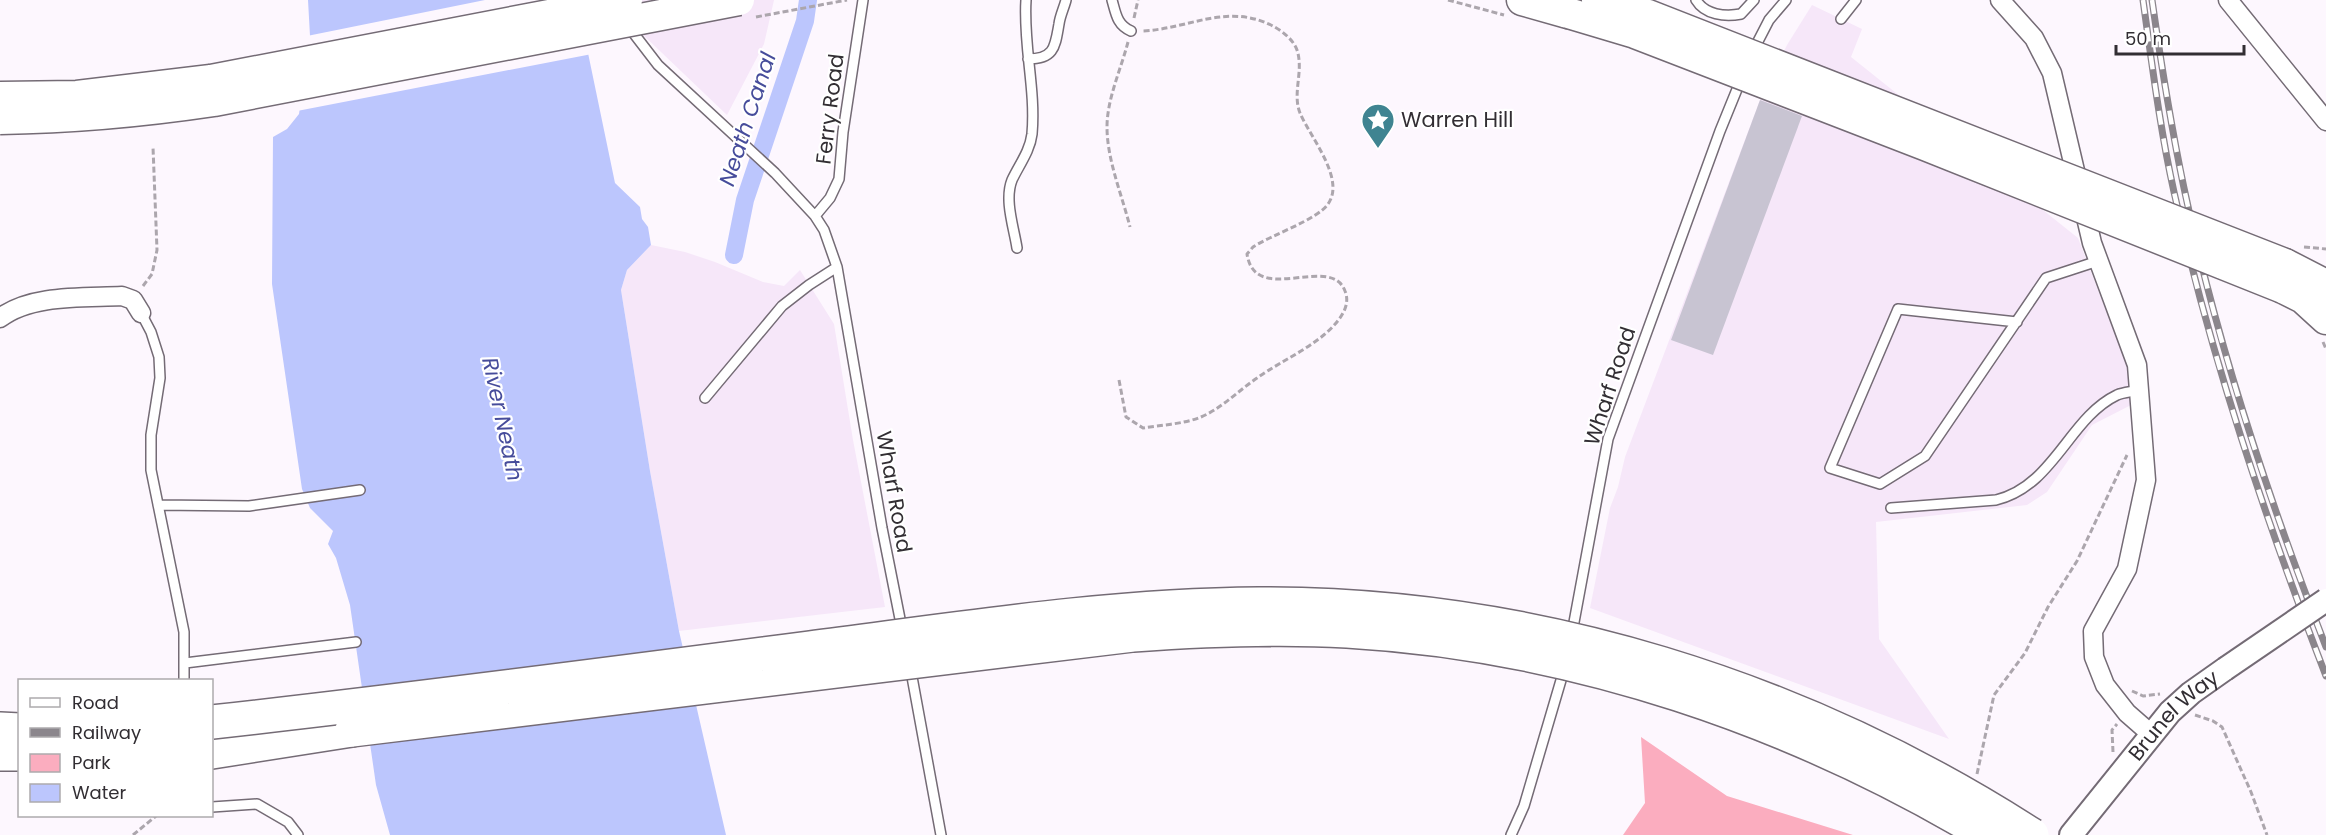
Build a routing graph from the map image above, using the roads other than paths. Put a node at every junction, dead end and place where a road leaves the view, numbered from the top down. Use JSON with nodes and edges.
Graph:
{"nodes":[{"id":1,"x":617,"y":0,"type":"edge"},
{"id":2,"x":627,"y":0,"type":"edge"},
{"id":3,"x":740,"y":0,"type":"edge"},
{"id":4,"x":862,"y":0,"type":"edge"},
{"id":5,"x":1026,"y":0,"type":"edge"},
{"id":6,"x":1066,"y":0,"type":"edge"},
{"id":7,"x":1112,"y":0,"type":"edge"},
{"id":8,"x":1522,"y":0,"type":"edge"},
{"id":9,"x":1597,"y":0,"type":"edge"},
{"id":10,"x":1696,"y":0,"type":"edge"},
{"id":11,"x":1754,"y":0,"type":"edge"},
{"id":12,"x":1786,"y":0,"type":"edge"},
{"id":13,"x":1856,"y":0,"type":"edge"},
{"id":14,"x":2000,"y":0,"type":"edge"},
{"id":15,"x":2228,"y":0,"type":"edge"},
{"id":16,"x":1841,"y":19,"type":"dead end"},
{"id":17,"x":1131,"y":31,"type":"road end"},
{"id":18,"x":1028,"y":59,"type":"junction"},
{"id":19,"x":0,"y":97,"type":"edge"},
{"id":20,"x":0,"y":119,"type":"edge"},
{"id":21,"x":2326,"y":121,"type":"edge"},
{"id":22,"x":815,"y":216,"type":"junction"},
{"id":23,"x":1017,"y":248,"type":"dead end"},
{"id":24,"x":2098,"y":261,"type":"junction"},
{"id":25,"x":837,"y":267,"type":"junction"},
{"id":26,"x":2284,"y":276,"type":"junction"},
{"id":27,"x":2325,"y":284,"type":"edge"},
{"id":28,"x":137,"y":306,"type":"joint"},
{"id":29,"x":3,"y":310,"type":"edge"},
{"id":30,"x":2326,"y":319,"type":"edge"},
{"id":31,"x":2016,"y":322,"type":"junction"},
{"id":32,"x":2139,"y":390,"type":"junction"},
{"id":33,"x":705,"y":398,"type":"dead end"},
{"id":34,"x":360,"y":490,"type":"dead end"},
{"id":35,"x":158,"y":505,"type":"junction"},
{"id":36,"x":1892,"y":508,"type":"dead end"},
{"id":37,"x":2326,"y":600,"type":"edge"},
{"id":38,"x":356,"y":642,"type":"dead end"},
{"id":39,"x":905,"y":643,"type":"dead end"},
{"id":40,"x":1570,"y":645,"type":"dead end"},
{"id":41,"x":907,"y":654,"type":"dead end"},
{"id":42,"x":1568,"y":656,"type":"dead end"},
{"id":43,"x":185,"y":663,"type":"junction"},
{"id":44,"x":184,"y":679,"type":"edge"},
{"id":45,"x":213,"y":722,"type":"edge"},
{"id":46,"x":0,"y":729,"type":"edge"},
{"id":47,"x":18,"y":730,"type":"edge"},
{"id":48,"x":352,"y":730,"type":"junction"},
{"id":49,"x":2151,"y":734,"type":"junction"},
{"id":50,"x":213,"y":747,"type":"edge"},
{"id":51,"x":213,"y":752,"type":"edge"},
{"id":52,"x":0,"y":754,"type":"edge"},
{"id":53,"x":18,"y":754,"type":"edge"},
{"id":54,"x":18,"y":774,"type":"edge"},
{"id":55,"x":0,"y":775,"type":"edge"},
{"id":56,"x":213,"y":807,"type":"edge"},
{"id":57,"x":298,"y":835,"type":"edge"},
{"id":58,"x":941,"y":835,"type":"edge"},
{"id":59,"x":1511,"y":835,"type":"edge"},
{"id":60,"x":1986,"y":835,"type":"edge"},
{"id":61,"x":2032,"y":835,"type":"edge"},
{"id":62,"x":2071,"y":835,"type":"edge"}],
"edges":[{"from":1,"to":22,"type":"lane","name":"Wharf Road"},
{"from":2,"to":19,"type":"main road","bridge":true},
{"from":3,"to":20,"type":"main road","bridge":true},
{"from":4,"to":22,"type":"lane","name":"Ferry Road"},
{"from":5,"to":18,"type":"lane"},
{"from":6,"to":18,"type":"lane"},
{"from":7,"to":17,"type":"lane"},
{"from":8,"to":26,"type":"main road","bridge":true},
{"from":9,"to":26,"type":"main road","bridge":true},
{"from":10,"to":11,"type":"lane"},
{"from":12,"to":40,"type":"lane","name":"Wharf Road"},
{"from":13,"to":16,"type":"lane"},
{"from":14,"to":24,"type":"street"},
{"from":15,"to":21,"type":"street"},
{"from":18,"to":23,"type":"lane"},
{"from":22,"to":25,"type":"lane","name":"Wharf Road"},
{"from":24,"to":31,"type":"lane"},
{"from":24,"to":32,"type":"street"},
{"from":25,"to":33,"type":"lane"},
{"from":25,"to":39,"type":"lane","name":"Wharf Road"},
{"from":26,"to":27,"type":"main road"},
{"from":26,"to":30,"type":"main road"},
{"from":28,"to":29,"type":"street"},
{"from":28,"to":35,"type":"lane"},
{"from":31,"to":31,"type":"lane"},
{"from":32,"to":36,"type":"lane"},
{"from":32,"to":49,"type":"street"},
{"from":34,"to":35,"type":"lane"},
{"from":35,"to":43,"type":"lane"},
{"from":37,"to":49,"type":"street","name":"Brunel Way","bridge":true},
{"from":38,"to":43,"type":"lane"},
{"from":41,"to":58,"type":"lane"},
{"from":42,"to":59,"type":"lane"},
{"from":43,"to":44,"type":"lane"},
{"from":45,"to":61,"type":"highway","bridge":true},
{"from":46,"to":47,"type":"highway"},
{"from":48,"to":50,"type":"highway"},
{"from":48,"to":51,"type":"highway"},
{"from":48,"to":60,"type":"highway","bridge":true},
{"from":49,"to":62,"type":"street","name":"Brunel Way"},
{"from":52,"to":53,"type":"highway"},
{"from":54,"to":55,"type":"highway"},
{"from":56,"to":57,"type":"lane"}]}
